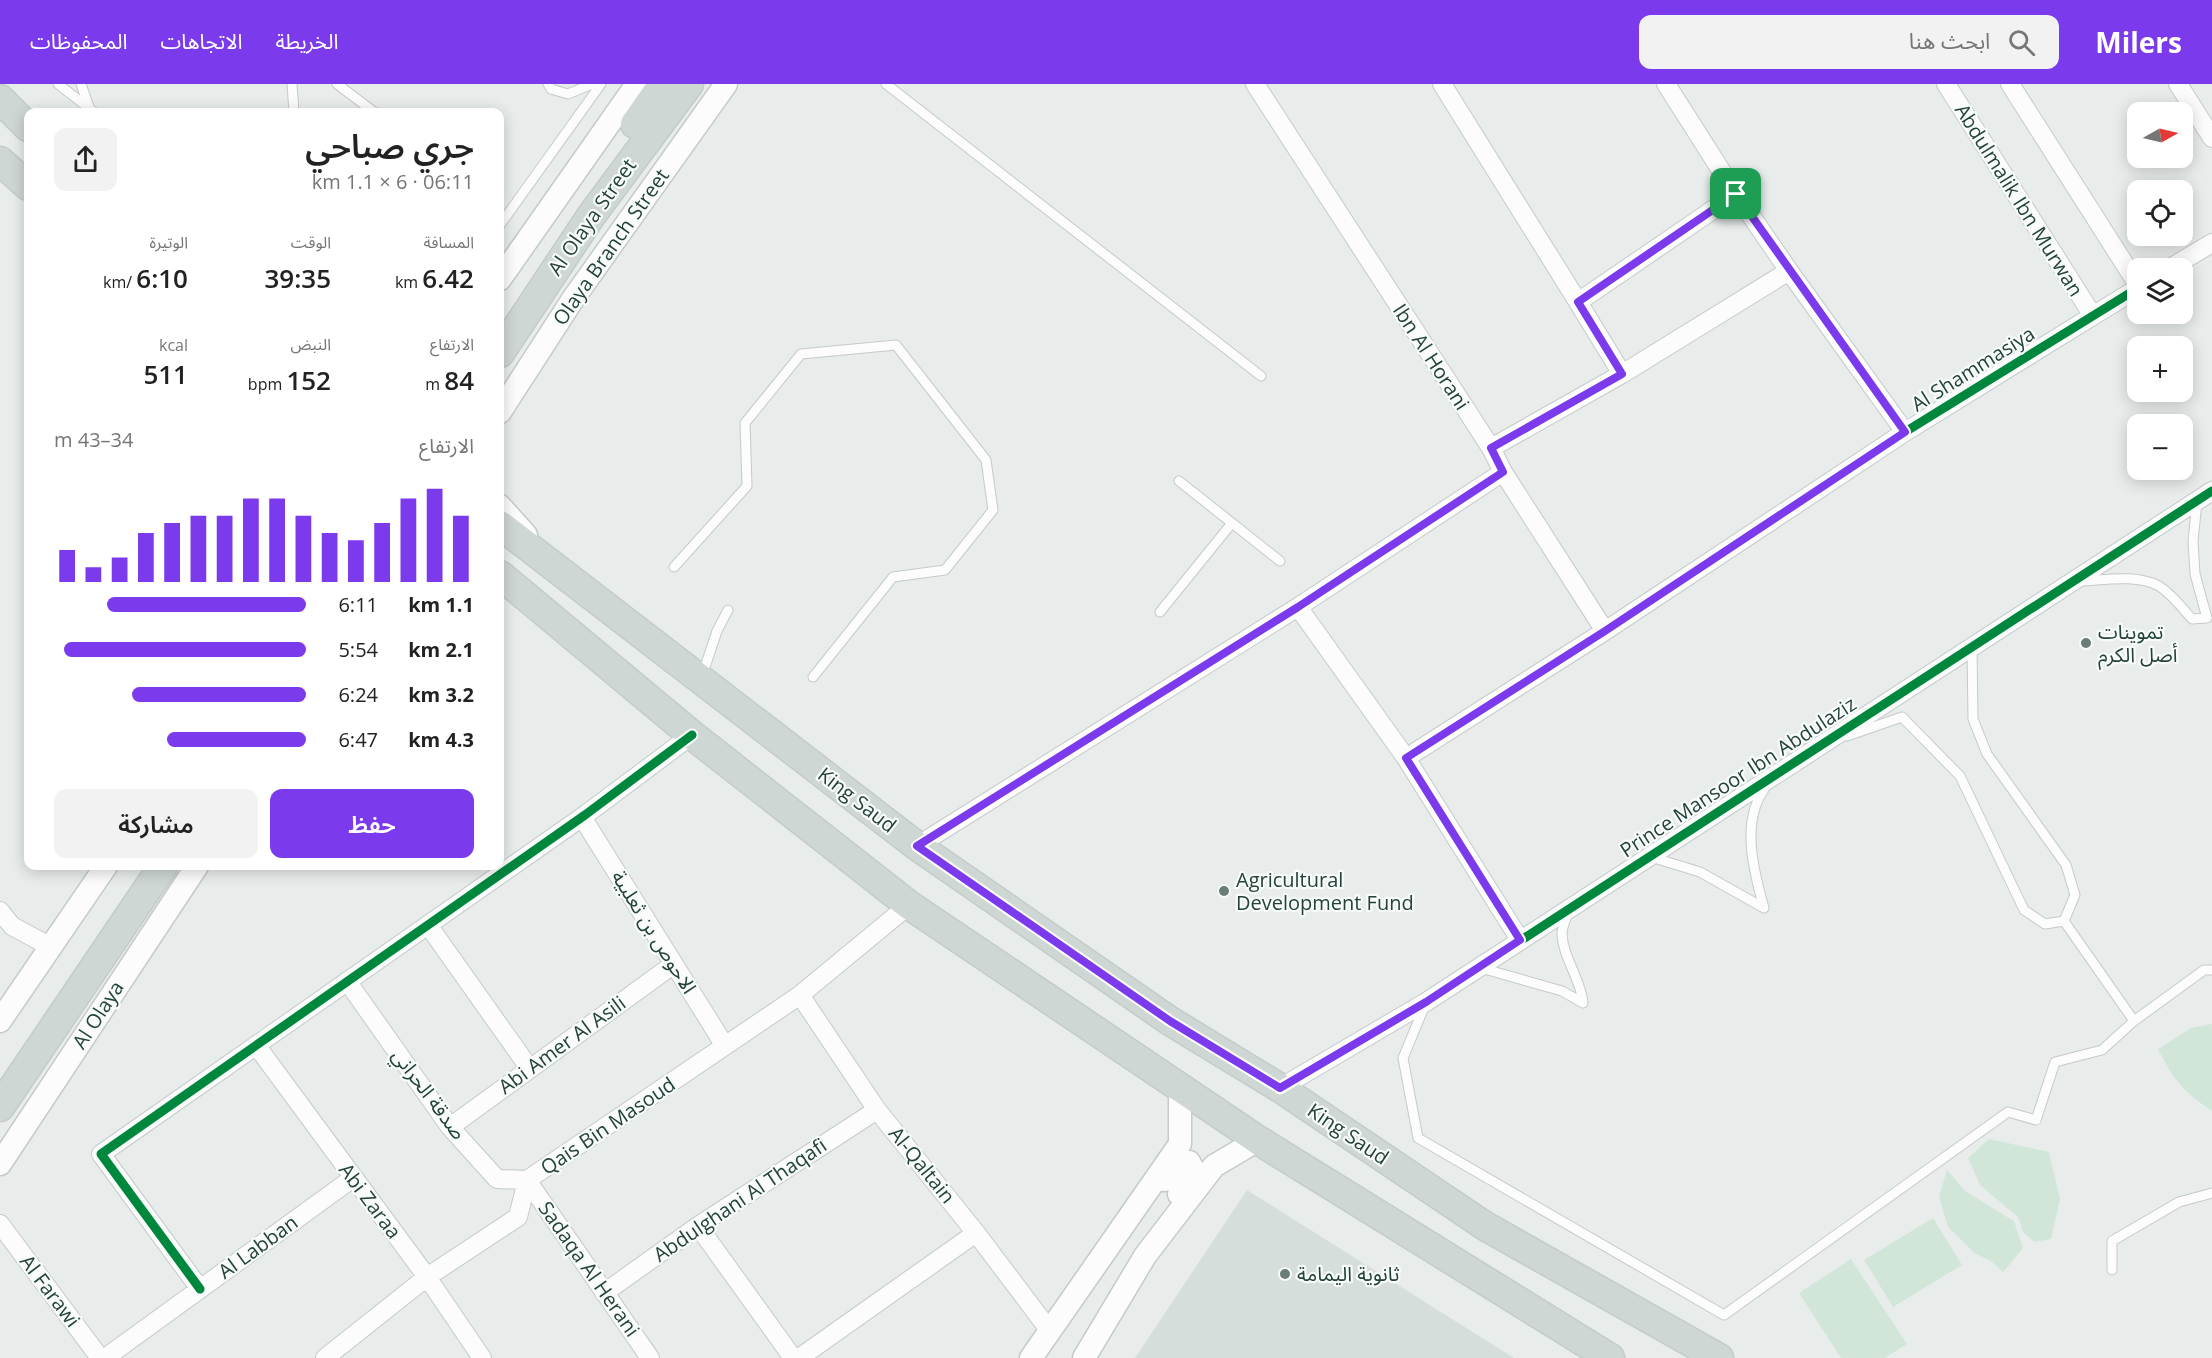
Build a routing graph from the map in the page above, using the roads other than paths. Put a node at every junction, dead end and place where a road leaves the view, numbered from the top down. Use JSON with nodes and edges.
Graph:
{"nodes":[{"id":1,"x":58,"y":84,"type":"edge"},
{"id":2,"x":81,"y":84,"type":"edge"},
{"id":3,"x":292,"y":84,"type":"edge"},
{"id":4,"x":337,"y":84,"type":"edge"},
{"id":5,"x":548,"y":84,"type":"edge"},
{"id":6,"x":592,"y":84,"type":"edge"},
{"id":7,"x":601,"y":84,"type":"edge"},
{"id":8,"x":637,"y":84,"type":"edge"},
{"id":9,"x":663,"y":84,"type":"edge"},
{"id":10,"x":689,"y":84,"type":"edge"},
{"id":11,"x":726,"y":84,"type":"edge"},
{"id":12,"x":886,"y":84,"type":"edge"},
{"id":13,"x":1255,"y":84,"type":"edge"},
{"id":14,"x":1442,"y":84,"type":"edge"},
{"id":15,"x":1666,"y":84,"type":"edge"},
{"id":16,"x":1946,"y":84,"type":"edge"},
{"id":17,"x":2010,"y":84,"type":"edge"},
{"id":18,"x":2178,"y":84,"type":"edge"},
{"id":19,"x":0,"y":99,"type":"edge"},
{"id":20,"x":88,"y":108,"type":"edge"},
{"id":21,"x":91,"y":108,"type":"edge"},
{"id":22,"x":294,"y":108,"type":"edge"},
{"id":23,"x":369,"y":108,"type":"edge"},
{"id":24,"x":24,"y":123,"type":"edge"},
{"id":25,"x":2212,"y":138,"type":"edge"},
{"id":26,"x":0,"y":161,"type":"edge"},
{"id":27,"x":24,"y":182,"type":"edge"},
{"id":28,"x":1736,"y":194,"type":"junction"},
{"id":29,"x":504,"y":219,"type":"edge"},
{"id":30,"x":2212,"y":243,"type":"edge"},
{"id":31,"x":2187,"y":258,"type":"edge"},
{"id":32,"x":2127,"y":270,"type":"edge"},
{"id":33,"x":1789,"y":271,"type":"junction"},
{"id":34,"x":504,"y":273,"type":"edge"},
{"id":35,"x":2127,"y":294,"type":"edge"},
{"id":36,"x":1578,"y":302,"type":"junction"},
{"id":37,"x":504,"y":313,"type":"edge"},
{"id":38,"x":2093,"y":316,"type":"junction"},
{"id":39,"x":504,"y":347,"type":"edge"},
{"id":40,"x":1622,"y":374,"type":"junction"},
{"id":41,"x":1261,"y":376,"type":"dead end"},
{"id":42,"x":504,"y":406,"type":"edge"},
{"id":43,"x":1905,"y":432,"type":"junction"},
{"id":44,"x":1491,"y":448,"type":"junction"},
{"id":45,"x":1503,"y":472,"type":"junction"},
{"id":46,"x":1179,"y":481,"type":"dead end"},
{"id":47,"x":2212,"y":491,"type":"edge"},
{"id":48,"x":2197,"y":502,"type":"junction"},
{"id":49,"x":504,"y":511,"type":"edge"},
{"id":50,"x":1232,"y":523,"type":"junction"},
{"id":51,"x":504,"y":528,"type":"edge"},
{"id":52,"x":1280,"y":561,"type":"dead end"},
{"id":53,"x":552,"y":565,"type":"junction"},
{"id":54,"x":674,"y":567,"type":"dead end"},
{"id":55,"x":504,"y":578,"type":"edge"},
{"id":56,"x":2075,"y":581,"type":"junction"},
{"id":57,"x":1298,"y":607,"type":"junction"},
{"id":58,"x":728,"y":610,"type":"dead end"},
{"id":59,"x":1160,"y":612,"type":"dead end"},
{"id":60,"x":1605,"y":631,"type":"junction"},
{"id":61,"x":1972,"y":647,"type":"junction"},
{"id":62,"x":813,"y":677,"type":"dead end"},
{"id":63,"x":724,"y":697,"type":"junction"},
{"id":64,"x":692,"y":735,"type":"junction"},
{"id":65,"x":1822,"y":744,"type":"junction"},
{"id":66,"x":1406,"y":758,"type":"junction"},
{"id":67,"x":1775,"y":774,"type":"junction"},
{"id":68,"x":582,"y":817,"type":"junction"},
{"id":69,"x":917,"y":846,"type":"junction"},
{"id":70,"x":1649,"y":856,"type":"junction"},
{"id":71,"x":103,"y":870,"type":"edge"},
{"id":72,"x":141,"y":870,"type":"edge"},
{"id":73,"x":160,"y":870,"type":"edge"},
{"id":74,"x":194,"y":870,"type":"edge"},
{"id":75,"x":909,"y":905,"type":"junction"},
{"id":76,"x":1570,"y":908,"type":"junction"},
{"id":77,"x":0,"y":910,"type":"edge"},
{"id":78,"x":2064,"y":921,"type":"junction"},
{"id":79,"x":428,"y":925,"type":"junction"},
{"id":80,"x":1520,"y":940,"type":"junction"},
{"id":81,"x":50,"y":946,"type":"junction"},
{"id":82,"x":674,"y":964,"type":"junction"},
{"id":83,"x":1479,"y":967,"type":"junction"},
{"id":84,"x":2212,"y":970,"type":"edge"},
{"id":85,"x":347,"y":981,"type":"junction"},
{"id":86,"x":800,"y":995,"type":"junction"},
{"id":87,"x":1426,"y":1002,"type":"junction"},
{"id":88,"x":0,"y":1021,"type":"edge"},
{"id":89,"x":2134,"y":1021,"type":"junction"},
{"id":90,"x":256,"y":1045,"type":"junction"},
{"id":91,"x":725,"y":1046,"type":"junction"},
{"id":92,"x":530,"y":1069,"type":"junction"},
{"id":93,"x":0,"y":1080,"type":"edge"},
{"id":94,"x":1180,"y":1087,"type":"junction"},
{"id":95,"x":1280,"y":1088,"type":"junction"},
{"id":96,"x":0,"y":1107,"type":"edge"},
{"id":97,"x":877,"y":1110,"type":"junction"},
{"id":98,"x":450,"y":1127,"type":"junction"},
{"id":99,"x":1258,"y":1140,"type":"junction"},
{"id":100,"x":0,"y":1164,"type":"edge"},
{"id":101,"x":353,"y":1178,"type":"junction"},
{"id":102,"x":527,"y":1180,"type":"junction"},
{"id":103,"x":2212,"y":1193,"type":"edge"},
{"id":104,"x":1135,"y":1209,"type":"junction"},
{"id":105,"x":0,"y":1224,"type":"edge"},
{"id":106,"x":698,"y":1226,"type":"junction"},
{"id":107,"x":976,"y":1233,"type":"junction"},
{"id":108,"x":1145,"y":1256,"type":"junction"},
{"id":109,"x":2112,"y":1270,"type":"dead end"},
{"id":110,"x":427,"y":1277,"type":"junction"},
{"id":111,"x":200,"y":1289,"type":"junction"},
{"id":112,"x":604,"y":1293,"type":"junction"},
{"id":113,"x":1050,"y":1331,"type":"junction"},
{"id":114,"x":103,"y":1358,"type":"edge"},
{"id":115,"x":325,"y":1358,"type":"edge"},
{"id":116,"x":482,"y":1358,"type":"edge"},
{"id":117,"x":650,"y":1358,"type":"edge"},
{"id":118,"x":793,"y":1358,"type":"edge"},
{"id":119,"x":799,"y":1358,"type":"edge"},
{"id":120,"x":1031,"y":1358,"type":"edge"},
{"id":121,"x":1084,"y":1358,"type":"edge"},
{"id":122,"x":1610,"y":1358,"type":"edge"},
{"id":123,"x":1719,"y":1358,"type":"edge"}],
"edges":[{"from":1,"to":20,"type":"lane"},
{"from":2,"to":21,"type":"lane"},
{"from":3,"to":22,"type":"lane"},
{"from":4,"to":23,"type":"lane"},
{"from":5,"to":6,"type":"lane"},
{"from":7,"to":29,"type":"lane"},
{"from":8,"to":34,"type":"street"},
{"from":9,"to":37,"type":"main road","name":"Al Olaya Street"},
{"from":10,"to":39,"type":"main road","name":"Al Olaya Street"},
{"from":11,"to":42,"type":"street","name":"Olaya Branch Street"},
{"from":12,"to":41,"type":"lane"},
{"from":13,"to":44,"type":"street","name":"Ibn Al Horani"},
{"from":14,"to":36,"type":"street"},
{"from":15,"to":28,"type":"street"},
{"from":16,"to":38,"type":"street","name":"Abdulmalik Ibn Murwan"},
{"from":17,"to":32,"type":"street"},
{"from":18,"to":25,"type":"street"},
{"from":19,"to":24,"type":"main road"},
{"from":26,"to":27,"type":"main road"},
{"from":28,"to":33,"type":"street"},
{"from":28,"to":36,"type":"street"},
{"from":30,"to":31,"type":"street"},
{"from":33,"to":40,"type":"street"},
{"from":33,"to":43,"type":"street"},
{"from":35,"to":38,"type":"street","name":"Al Shammasiya"},
{"from":36,"to":40,"type":"street"},
{"from":38,"to":43,"type":"street","name":"Al Shammasiya"},
{"from":40,"to":44,"type":"street"},
{"from":43,"to":60,"type":"street","name":"Al Shammasiya"},
{"from":44,"to":45,"type":"street","name":"Ibn Al Horani"},
{"from":45,"to":57,"type":"street"},
{"from":45,"to":60,"type":"street","name":"Ibn Al Horani"},
{"from":46,"to":50,"type":"lane"},
{"from":47,"to":48,"type":"street","name":"Prince Mansoor Ibn Abdulaziz"},
{"from":48,"to":56,"type":"street","name":"Prince Mansoor Ibn Abdulaziz"},
{"from":48,"to":56,"type":"lane"},
{"from":49,"to":53,"type":"street"},
{"from":50,"to":52,"type":"lane"},
{"from":50,"to":59,"type":"lane"},
{"from":51,"to":53,"type":"main road","name":"King Saud"},
{"from":53,"to":63,"type":"main road","name":"King Saud"},
{"from":54,"to":62,"type":"lane"},
{"from":55,"to":64,"type":"main road"},
{"from":56,"to":61,"type":"street","name":"Prince Mansoor Ibn Abdulaziz"},
{"from":57,"to":66,"type":"street"},
{"from":57,"to":69,"type":"street"},
{"from":58,"to":63,"type":"lane"},
{"from":60,"to":66,"type":"street","name":"Al Shammasiya"},
{"from":61,"to":65,"type":"street","name":"Prince Mansoor Ibn Abdulaziz"},
{"from":61,"to":78,"type":"lane"},
{"from":63,"to":69,"type":"main road","name":"King Saud"},
{"from":64,"to":68,"type":"street"},
{"from":64,"to":75,"type":"main road"},
{"from":65,"to":67,"type":"street","name":"Prince Mansoor Ibn Abdulaziz"},
{"from":65,"to":78,"type":"lane"},
{"from":66,"to":80,"type":"street"},
{"from":67,"to":70,"type":"street","name":"Prince Mansoor Ibn Abdulaziz"},
{"from":67,"to":70,"type":"lane"},
{"from":68,"to":79,"type":"street"},
{"from":68,"to":82,"type":"street","name":"الاحوص بن ثعلبية"},
{"from":69,"to":95,"type":"main road","name":"King Saud"},
{"from":70,"to":76,"type":"street","name":"Prince Mansoor Ibn Abdulaziz"},
{"from":71,"to":81,"type":"street"},
{"from":72,"to":93,"type":"main road"},
{"from":73,"to":96,"type":"main road"},
{"from":74,"to":100,"type":"street","name":"Al Olaya"},
{"from":75,"to":86,"type":"street","name":"Qais Bin Masoud"},
{"from":75,"to":94,"type":"main road"},
{"from":76,"to":80,"type":"street","name":"Prince Mansoor Ibn Abdulaziz"},
{"from":76,"to":83,"type":"lane"},
{"from":77,"to":81,"type":"street"},
{"from":78,"to":89,"type":"lane"},
{"from":79,"to":85,"type":"street"},
{"from":79,"to":92,"type":"street"},
{"from":80,"to":83,"type":"street","name":"Prince Mansoor Ibn Abdulaziz"},
{"from":81,"to":88,"type":"street"},
{"from":82,"to":91,"type":"street","name":"الاحوص بن ثعلبية"},
{"from":82,"to":92,"type":"street","name":"Abi Amer Al Asili"},
{"from":83,"to":87,"type":"street","name":"Prince Mansoor Ibn Abdulaziz"},
{"from":84,"to":89,"type":"lane"},
{"from":85,"to":90,"type":"street"},
{"from":85,"to":98,"type":"street","name":"صدقة الحراني"},
{"from":86,"to":91,"type":"street","name":"Qais Bin Masoud"},
{"from":86,"to":97,"type":"street","name":"Al-Qaltain"},
{"from":87,"to":89,"type":"lane"},
{"from":87,"to":95,"type":"street","name":"Prince Mansoor Ibn Abdulaziz"},
{"from":90,"to":101,"type":"street","name":"Abi Zaraa"},
{"from":90,"to":111,"type":"street"},
{"from":91,"to":102,"type":"street","name":"Qais Bin Masoud"},
{"from":92,"to":98,"type":"street","name":"Abi Amer Al Asili"},
{"from":94,"to":99,"type":"main road"},
{"from":94,"to":104,"type":"street"},
{"from":95,"to":123,"type":"main road","name":"King Saud"},
{"from":97,"to":106,"type":"street","name":"Abdulghani Al Thaqafi"},
{"from":97,"to":107,"type":"street","name":"Al-Qaltain"},
{"from":98,"to":102,"type":"street","name":"صدقة الحراني"},
{"from":99,"to":108,"type":"street"},
{"from":99,"to":122,"type":"main road"},
{"from":101,"to":110,"type":"street","name":"Abi Zaraa"},
{"from":101,"to":111,"type":"street","name":"Al Labban"},
{"from":102,"to":110,"type":"street","name":"Qais Bin Masoud"},
{"from":102,"to":112,"type":"street","name":"Sadaqa Al Herani"},
{"from":103,"to":109,"type":"lane"},
{"from":104,"to":108,"type":"street"},
{"from":104,"to":113,"type":"street"},
{"from":105,"to":114,"type":"street","name":"Al Farawi"},
{"from":106,"to":112,"type":"street","name":"Abdulghani Al Thaqafi"},
{"from":106,"to":118,"type":"street"},
{"from":107,"to":113,"type":"street","name":"Al-Qaltain"},
{"from":107,"to":119,"type":"street"},
{"from":108,"to":121,"type":"street"},
{"from":110,"to":115,"type":"street","name":"Qais Bin Masoud"},
{"from":110,"to":116,"type":"street","name":"Abi Zaraa"},
{"from":111,"to":114,"type":"street","name":"Al Labban"},
{"from":112,"to":117,"type":"street","name":"Sadaqa Al Herani"},
{"from":113,"to":120,"type":"street"}]}
